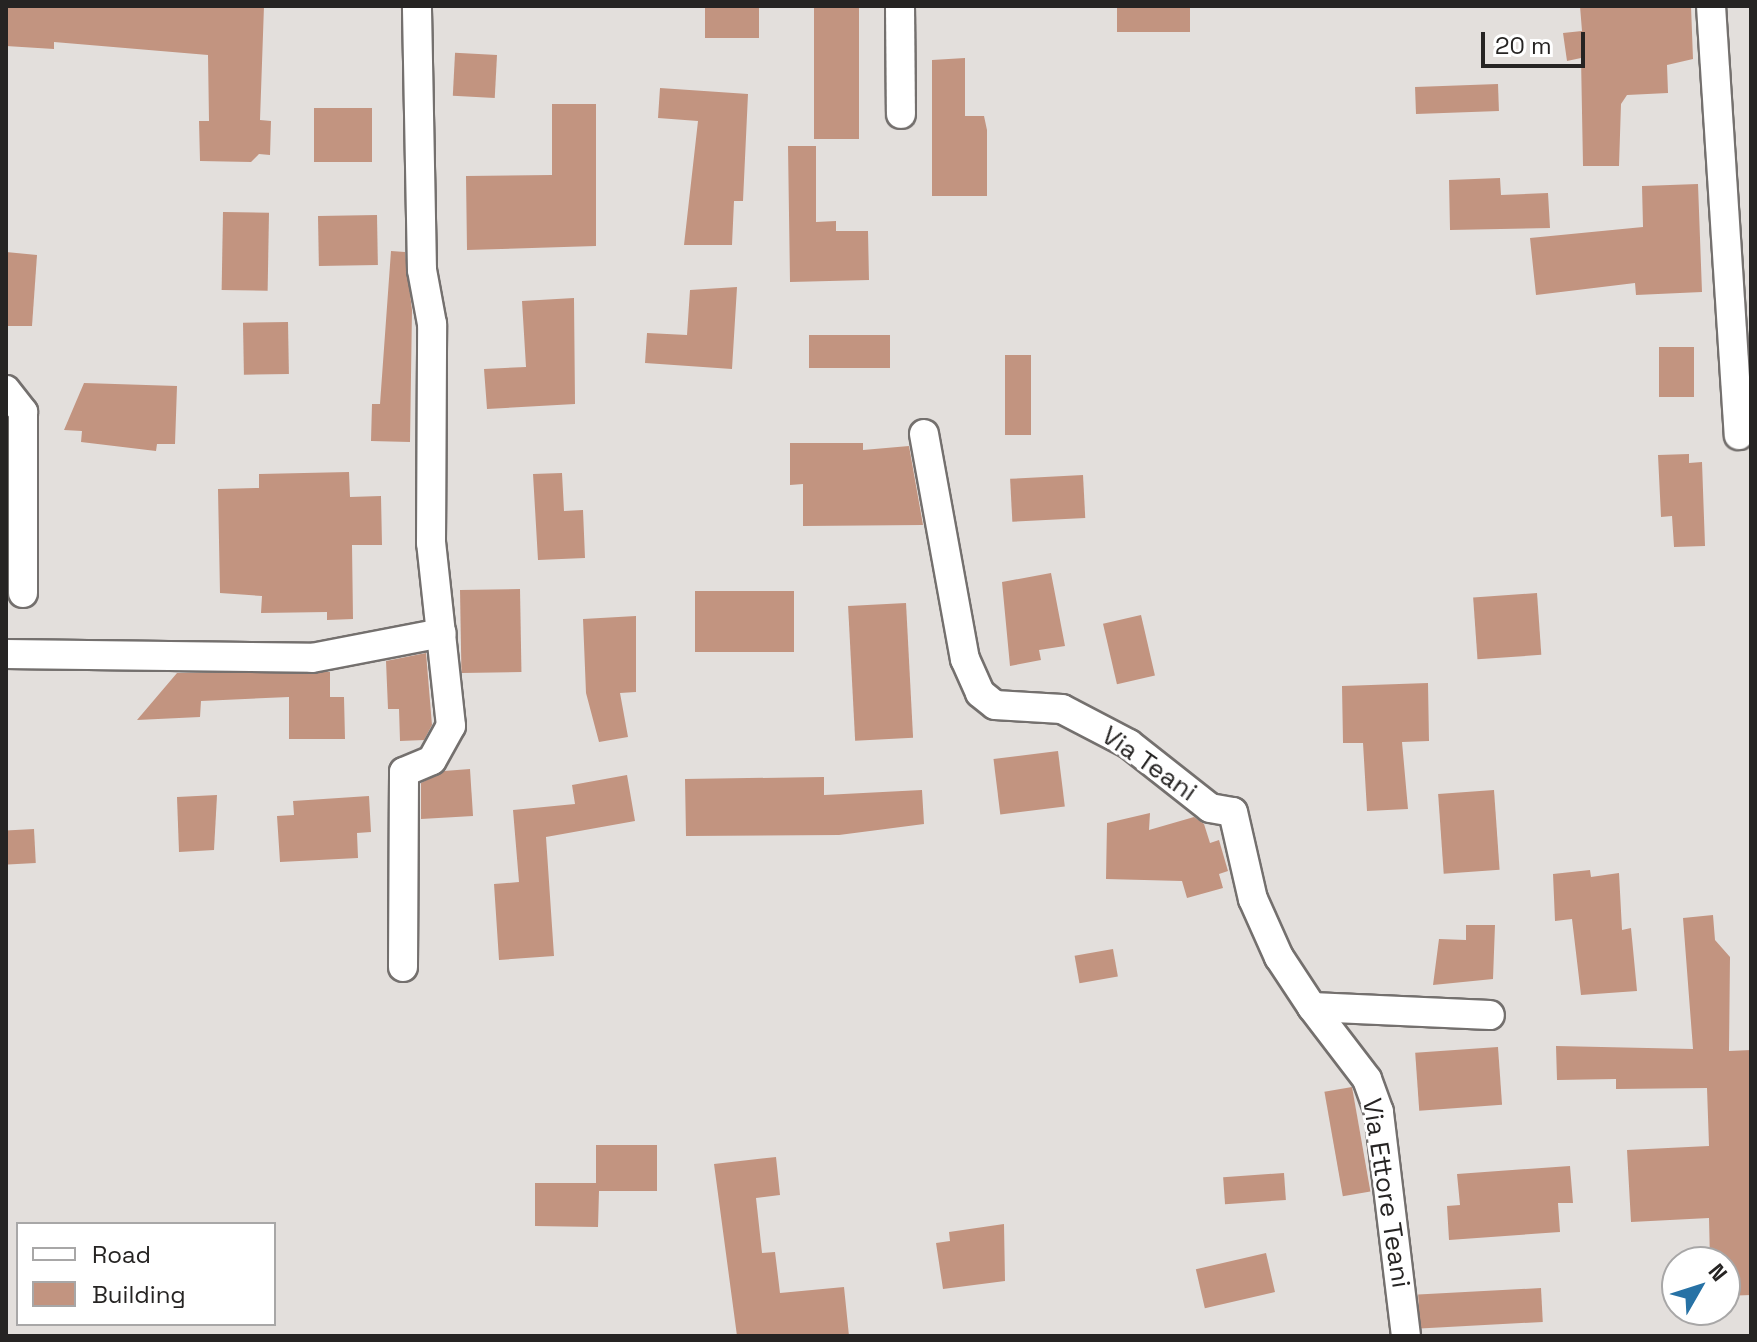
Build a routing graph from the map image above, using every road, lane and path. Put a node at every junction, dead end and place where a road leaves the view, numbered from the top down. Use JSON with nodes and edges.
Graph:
{"nodes":[{"id":1,"x":417,"y":6,"type":"edge"},
{"id":2,"x":900,"y":6,"type":"edge"},
{"id":3,"x":1711,"y":6,"type":"edge"},
{"id":4,"x":901,"y":114,"type":"dead end"},
{"id":5,"x":6,"y":390,"type":"edge"},
{"id":6,"x":924,"y":434,"type":"dead end"},
{"id":7,"x":1739,"y":435,"type":"dead end"},
{"id":8,"x":23,"y":593,"type":"dead end"},
{"id":9,"x":442,"y":633,"type":"junction"},
{"id":10,"x":6,"y":654,"type":"edge"},
{"id":11,"x":403,"y":967,"type":"dead end"},
{"id":12,"x":1312,"y":1007,"type":"junction"},
{"id":13,"x":1490,"y":1015,"type":"dead end"},
{"id":14,"x":1406,"y":1336,"type":"edge"}],
"edges":[{"from":1,"to":9,"type":"street"},
{"from":2,"to":4,"type":"street"},
{"from":3,"to":7,"type":"street"},
{"from":5,"to":8,"type":"street"},
{"from":6,"to":12,"type":"street","name":"Via Teani"},
{"from":9,"to":10,"type":"street"},
{"from":9,"to":11,"type":"street"},
{"from":12,"to":13,"type":"street"},
{"from":12,"to":14,"type":"street","name":"Via Ettore Teani"}]}
